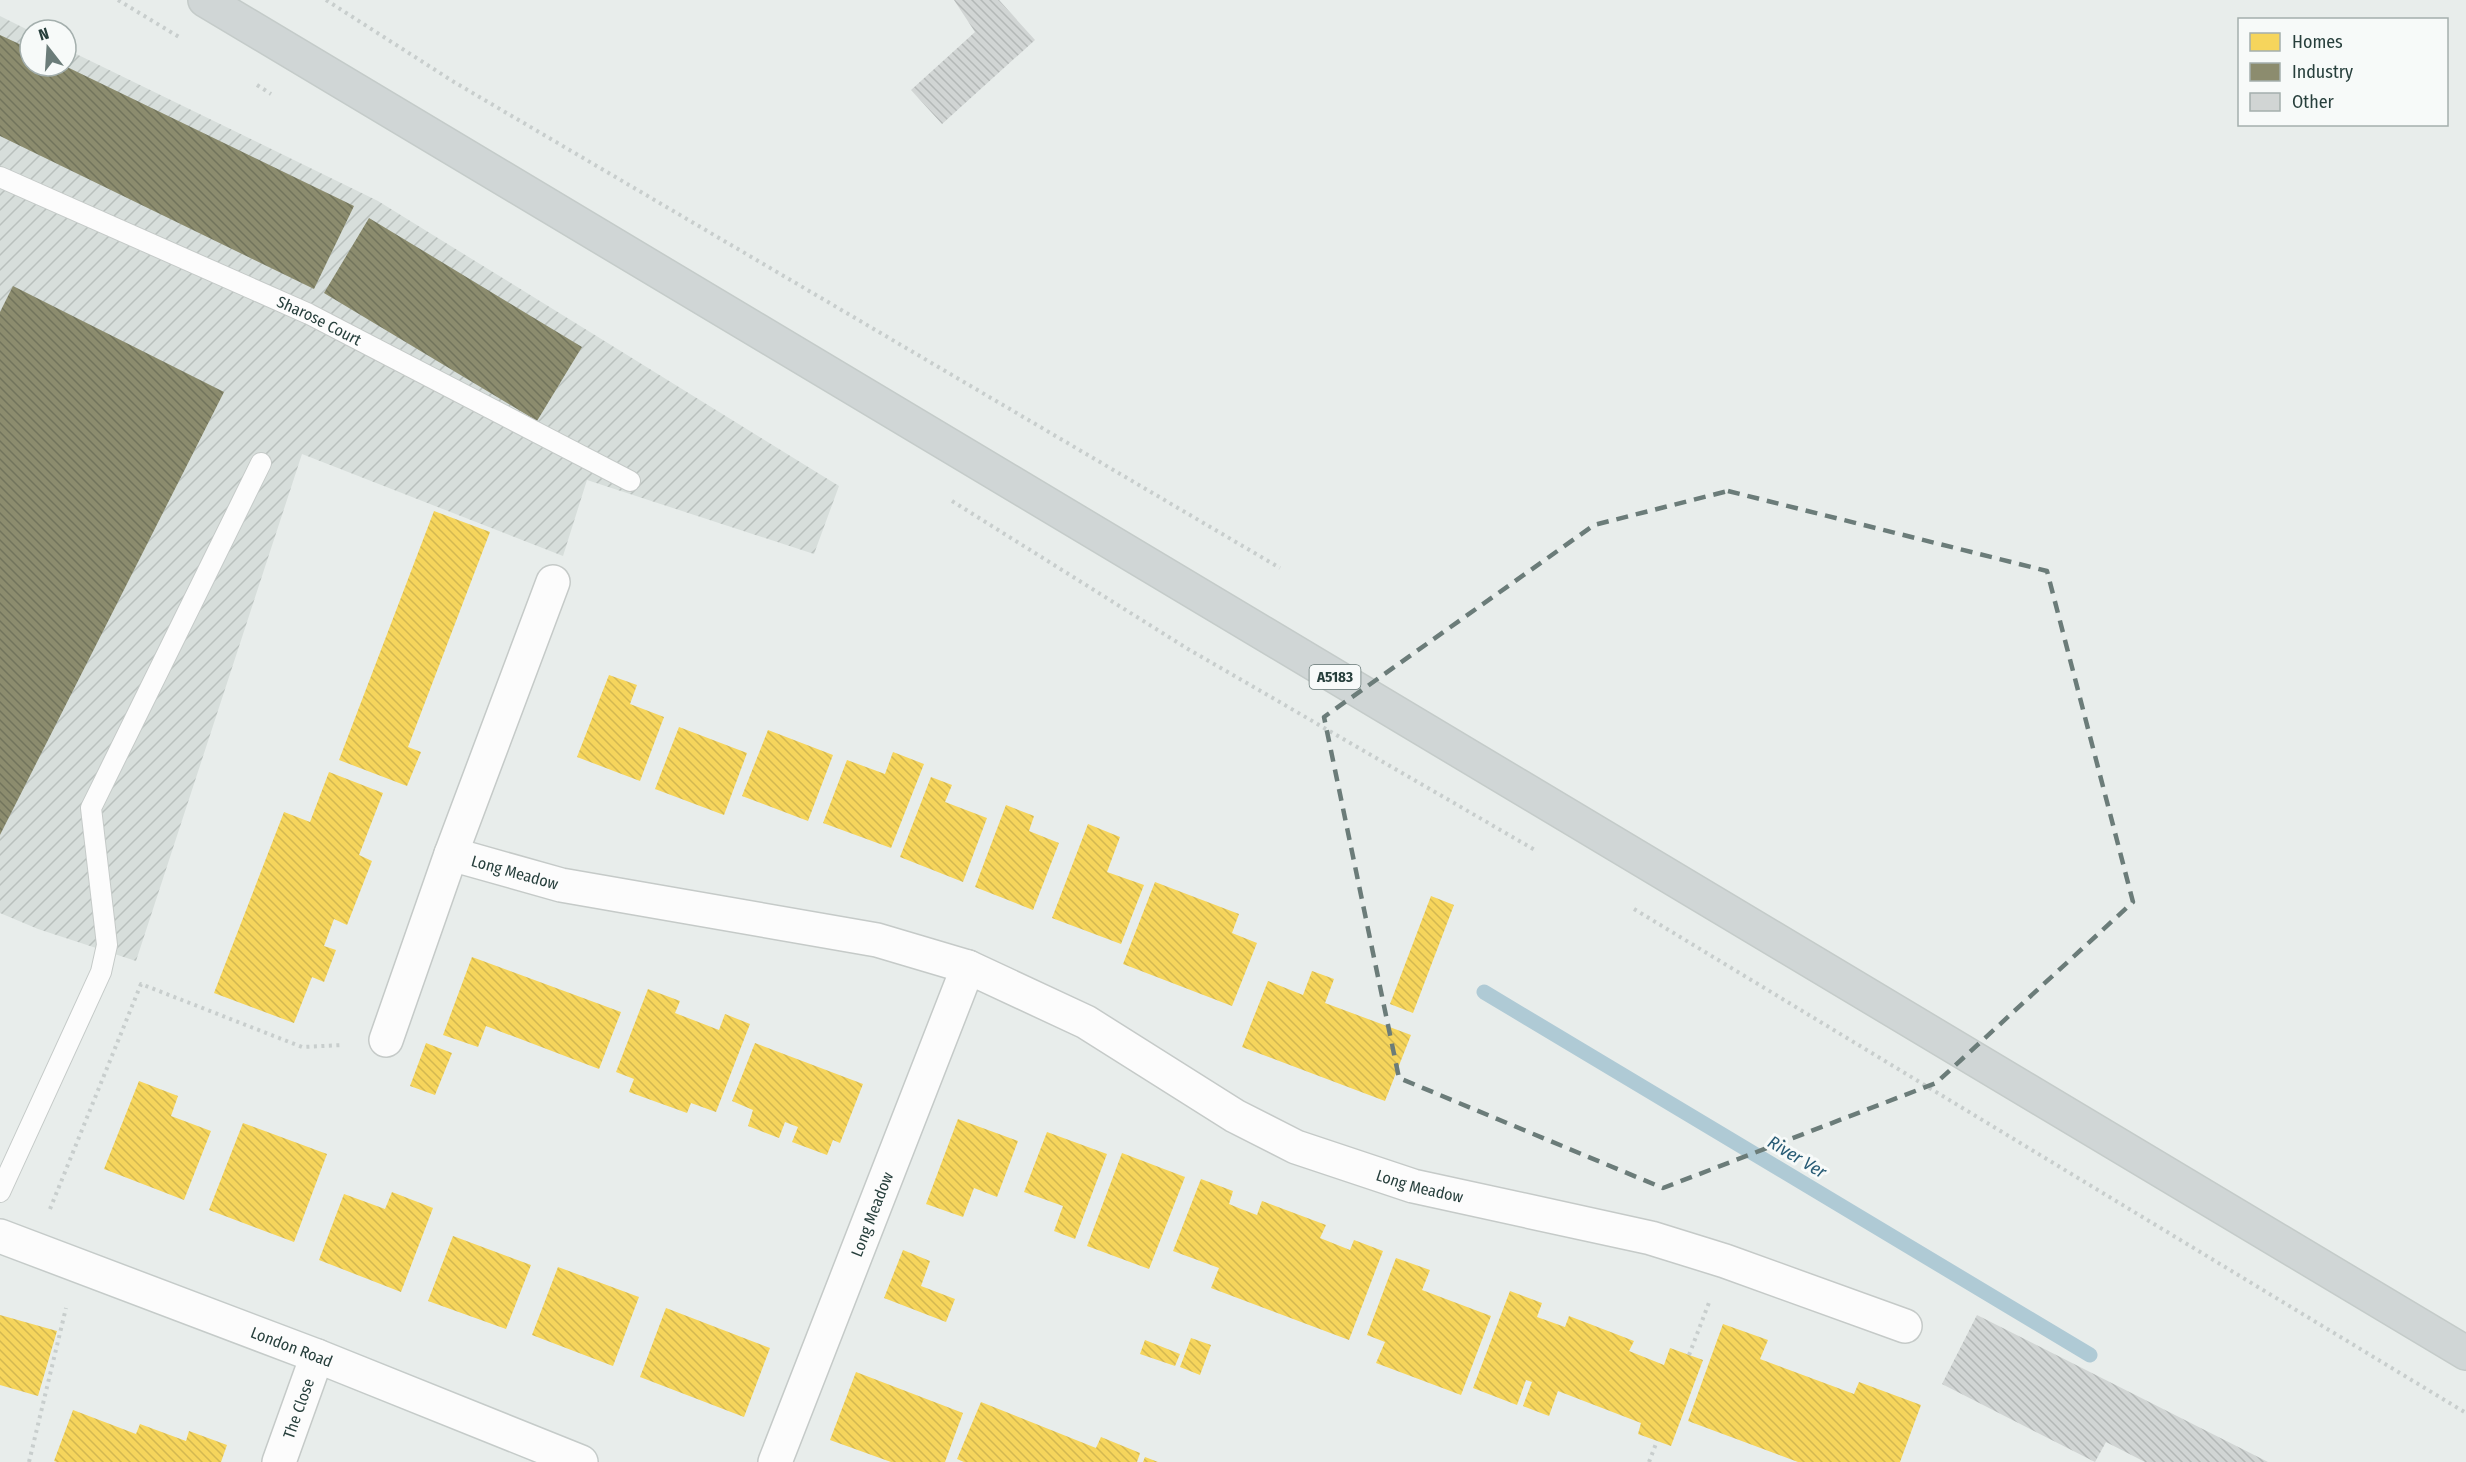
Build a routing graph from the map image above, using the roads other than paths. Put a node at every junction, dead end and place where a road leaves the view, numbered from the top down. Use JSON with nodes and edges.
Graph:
{"nodes":[{"id":1,"x":205,"y":0,"type":"edge"},
{"id":2,"x":0,"y":177,"type":"edge"},
{"id":3,"x":261,"y":463,"type":"dead end"},
{"id":4,"x":630,"y":481,"type":"dead end"},
{"id":5,"x":553,"y":582,"type":"dead end"},
{"id":6,"x":451,"y":854,"type":"junction"},
{"id":7,"x":968,"y":967,"type":"junction"},
{"id":8,"x":386,"y":1040,"type":"road end"},
{"id":9,"x":0,"y":1192,"type":"edge"},
{"id":10,"x":0,"y":1236,"type":"edge"},
{"id":11,"x":1905,"y":1326,"type":"dead end"},
{"id":12,"x":2466,"y":1353,"type":"edge"},
{"id":13,"x":317,"y":1356,"type":"junction"},
{"id":14,"x":279,"y":1462,"type":"edge"},
{"id":15,"x":581,"y":1462,"type":"edge"},
{"id":16,"x":775,"y":1462,"type":"edge"}],
"edges":[{"from":1,"to":12,"type":"main road","number":"A5183"},
{"from":2,"to":4,"type":"lane","name":"Sharose Court"},
{"from":3,"to":9,"type":"lane"},
{"from":5,"to":6,"type":"street","name":"Long Meadow"},
{"from":6,"to":7,"type":"street","name":"Long Meadow"},
{"from":6,"to":8,"type":"street","name":"Long Meadow"},
{"from":7,"to":11,"type":"street","name":"Long Meadow"},
{"from":7,"to":16,"type":"street","name":"Long Meadow"},
{"from":10,"to":13,"type":"street","name":"London Road"},
{"from":13,"to":14,"type":"street","name":"The Close"},
{"from":13,"to":15,"type":"street","name":"London Road"}]}
